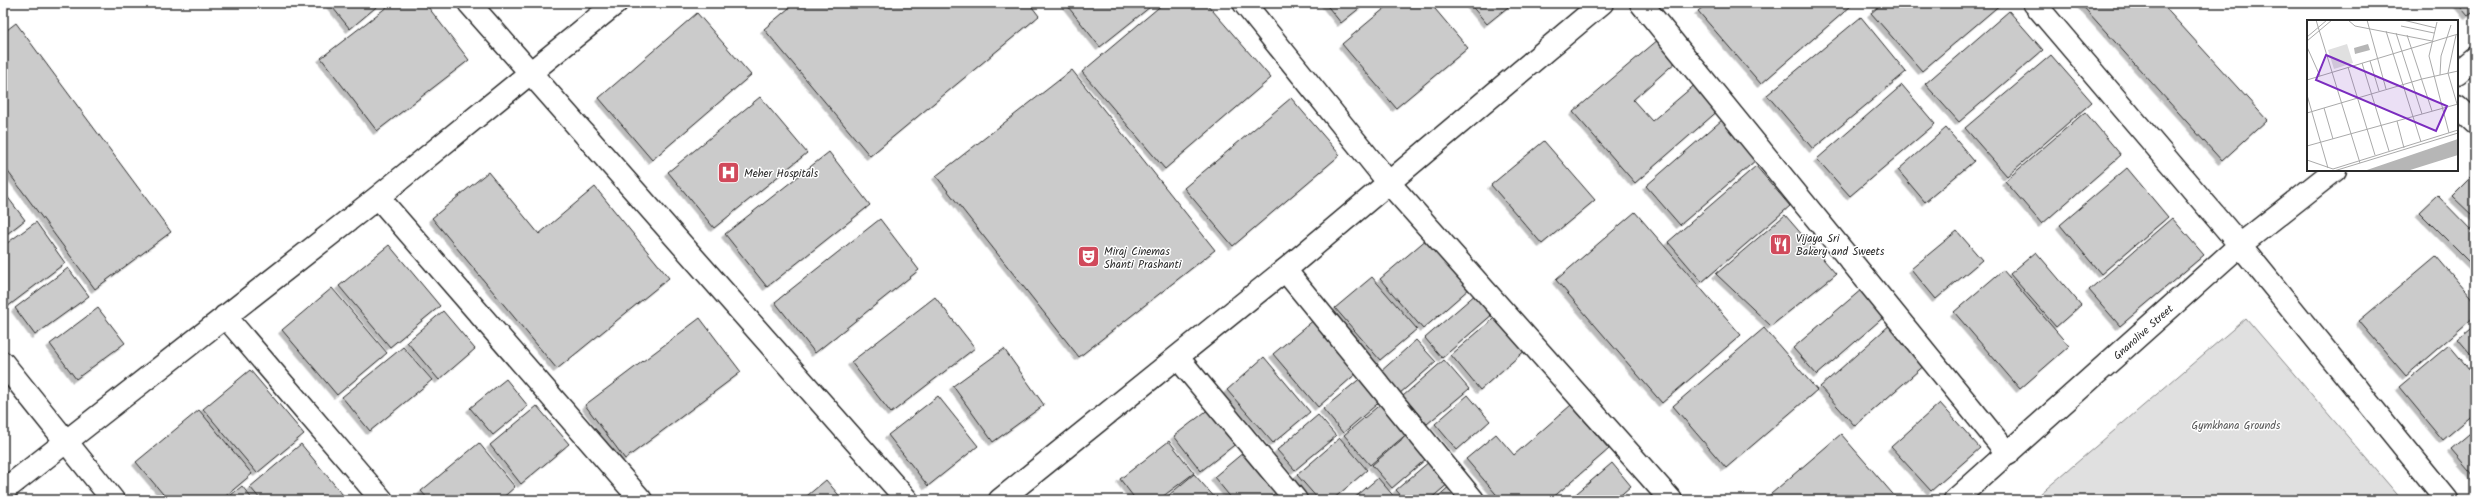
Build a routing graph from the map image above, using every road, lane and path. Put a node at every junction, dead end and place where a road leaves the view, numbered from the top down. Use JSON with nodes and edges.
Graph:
{"nodes":[{"id":1,"x":469,"y":3,"type":"edge"},
{"id":2,"x":616,"y":3,"type":"edge"},
{"id":3,"x":1244,"y":3,"type":"edge"},
{"id":4,"x":1602,"y":3,"type":"edge"},
{"id":5,"x":1641,"y":3,"type":"edge"},
{"id":6,"x":2034,"y":3,"type":"edge"},
{"id":7,"x":2475,"y":58,"type":"edge"},
{"id":8,"x":529,"y":72,"type":"junction"},
{"id":9,"x":2458,"y":72,"type":"edge"},
{"id":10,"x":2458,"y":107,"type":"edge"},
{"id":11,"x":2475,"y":123,"type":"edge"},
{"id":12,"x":2334,"y":171,"type":"edge"},
{"id":13,"x":1389,"y":183,"type":"junction"},
{"id":14,"x":378,"y":197,"type":"junction"},
{"id":15,"x":2240,"y":245,"type":"junction"},
{"id":16,"x":1284,"y":270,"type":"junction"},
{"id":17,"x":225,"y":316,"type":"junction"},
{"id":18,"x":1178,"y":358,"type":"junction"},
{"id":19,"x":3,"y":363,"type":"edge"},
{"id":20,"x":65,"y":441,"type":"junction"},
{"id":21,"x":2008,"y":454,"type":"junction"},
{"id":22,"x":3,"y":492,"type":"edge"},
{"id":23,"x":113,"y":500,"type":"edge"},
{"id":24,"x":382,"y":500,"type":"edge"},
{"id":25,"x":641,"y":500,"type":"edge"},
{"id":26,"x":907,"y":500,"type":"edge"},
{"id":27,"x":1000,"y":500,"type":"edge"},
{"id":28,"x":1296,"y":500,"type":"edge"},
{"id":29,"x":1474,"y":500,"type":"edge"},
{"id":30,"x":1671,"y":500,"type":"edge"},
{"id":31,"x":1955,"y":500,"type":"edge"},
{"id":32,"x":2447,"y":500,"type":"edge"}],
"edges":[{"from":1,"to":8,"type":"street"},
{"from":2,"to":8,"type":"street"},
{"from":3,"to":13,"type":"street"},
{"from":4,"to":13,"type":"street"},
{"from":5,"to":21,"type":"street"},
{"from":6,"to":15,"type":"street"},
{"from":7,"to":9,"type":"street"},
{"from":8,"to":14,"type":"street"},
{"from":8,"to":26,"type":"street"},
{"from":10,"to":11,"type":"street"},
{"from":12,"to":15,"type":"street","name":"Gnanolive Street"},
{"from":13,"to":16,"type":"street"},
{"from":13,"to":30,"type":"street"},
{"from":14,"to":17,"type":"street"},
{"from":14,"to":25,"type":"street"},
{"from":15,"to":21,"type":"street","name":"Gnanolive Street"},
{"from":15,"to":32,"type":"street"},
{"from":16,"to":18,"type":"street"},
{"from":16,"to":29,"type":"street"},
{"from":17,"to":20,"type":"street"},
{"from":17,"to":24,"type":"street"},
{"from":18,"to":27,"type":"street"},
{"from":18,"to":28,"type":"street"},
{"from":19,"to":20,"type":"street"},
{"from":20,"to":22,"type":"street"},
{"from":20,"to":23,"type":"street"},
{"from":21,"to":31,"type":"street","name":"Gnanolive Street"}]}
